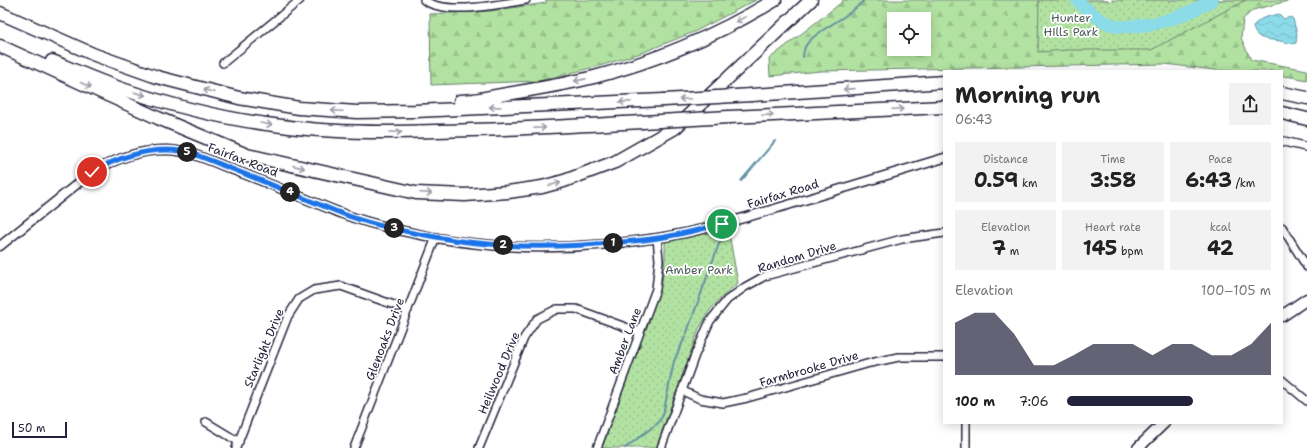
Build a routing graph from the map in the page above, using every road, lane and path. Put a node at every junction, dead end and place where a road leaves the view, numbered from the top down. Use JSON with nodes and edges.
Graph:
{"nodes":[{"id":1,"x":300,"y":0,"type":"edge"},
{"id":2,"x":424,"y":0,"type":"edge"},
{"id":3,"x":526,"y":0,"type":"edge"},
{"id":4,"x":775,"y":0,"type":"edge"},
{"id":5,"x":810,"y":0,"type":"edge"},
{"id":6,"x":0,"y":13,"type":"edge"},
{"id":7,"x":0,"y":38,"type":"edge"},
{"id":8,"x":0,"y":46,"type":"edge"},
{"id":9,"x":223,"y":63,"type":"dead end"},
{"id":10,"x":943,"y":82,"type":"edge"},
{"id":11,"x":1283,"y":93,"type":"edge"},
{"id":12,"x":1307,"y":98,"type":"edge"},
{"id":13,"x":943,"y":107,"type":"edge"},
{"id":14,"x":357,"y":112,"type":"junction"},
{"id":15,"x":1283,"y":114,"type":"edge"},
{"id":16,"x":1307,"y":119,"type":"edge"},
{"id":17,"x":1283,"y":141,"type":"edge"},
{"id":18,"x":1307,"y":147,"type":"edge"},
{"id":19,"x":943,"y":158,"type":"edge"},
{"id":20,"x":1283,"y":229,"type":"edge"},
{"id":21,"x":943,"y":233,"type":"edge"},
{"id":22,"x":436,"y":237,"type":"junction"},
{"id":23,"x":657,"y":238,"type":"junction"},
{"id":24,"x":0,"y":246,"type":"edge"},
{"id":25,"x":1307,"y":267,"type":"edge"},
{"id":26,"x":1307,"y":299,"type":"edge"},
{"id":27,"x":408,"y":310,"type":"junction"},
{"id":28,"x":1283,"y":315,"type":"edge"},
{"id":29,"x":639,"y":332,"type":"junction"},
{"id":30,"x":943,"y":357,"type":"edge"},
{"id":31,"x":1283,"y":381,"type":"edge"},
{"id":32,"x":683,"y":391,"type":"junction"},
{"id":33,"x":1307,"y":400,"type":"edge"},
{"id":34,"x":206,"y":422,"type":"dead end"},
{"id":35,"x":966,"y":424,"type":"edge"},
{"id":36,"x":1163,"y":424,"type":"edge"},
{"id":37,"x":238,"y":445,"type":"edge"},
{"id":38,"x":354,"y":448,"type":"edge"},
{"id":39,"x":479,"y":448,"type":"edge"},
{"id":40,"x":597,"y":448,"type":"edge"},
{"id":41,"x":661,"y":448,"type":"edge"},
{"id":42,"x":966,"y":448,"type":"edge"},
{"id":43,"x":1138,"y":448,"type":"edge"}],
"edges":[{"from":1,"to":9,"type":"street"},
{"from":2,"to":3,"type":"street"},
{"from":4,"to":14,"type":"highway","one_way":true},
{"from":8,"to":5,"type":"highway","one_way":true},
{"from":14,"to":6,"type":"highway","one_way":true},
{"from":7,"to":13,"type":"highway","one_way":true,"bridge":true},
{"from":10,"to":14,"type":"highway","one_way":true,"bridge":true},
{"from":11,"to":12,"type":"highway"},
{"from":15,"to":16,"type":"highway"},
{"from":17,"to":18,"type":"street"},
{"from":19,"to":23,"type":"street","name":"Fairfax Road"},
{"from":20,"to":25,"type":"street"},
{"from":21,"to":32,"type":"street","name":"Random Drive"},
{"from":22,"to":23,"type":"street","name":"Fairfax Road"},
{"from":22,"to":24,"type":"street","name":"Fairfax Road"},
{"from":22,"to":27,"type":"street","name":"Glenoaks Drive"},
{"from":23,"to":29,"type":"street","name":"Amber Lane"},
{"from":26,"to":28,"type":"main road"},
{"from":27,"to":37,"type":"street","name":"Starlight Drive"},
{"from":27,"to":38,"type":"street","name":"Glenoaks Drive"},
{"from":29,"to":39,"type":"street","name":"Heilwood Drive"},
{"from":29,"to":40,"type":"street","name":"Amber Lane"},
{"from":30,"to":32,"type":"street","name":"Farmbrooke Drive"},
{"from":31,"to":33,"type":"street"},
{"from":32,"to":41,"type":"street","name":"Random Drive"},
{"from":34,"to":37,"type":"street"},
{"from":35,"to":42,"type":"street"},
{"from":36,"to":43,"type":"main road"}]}
